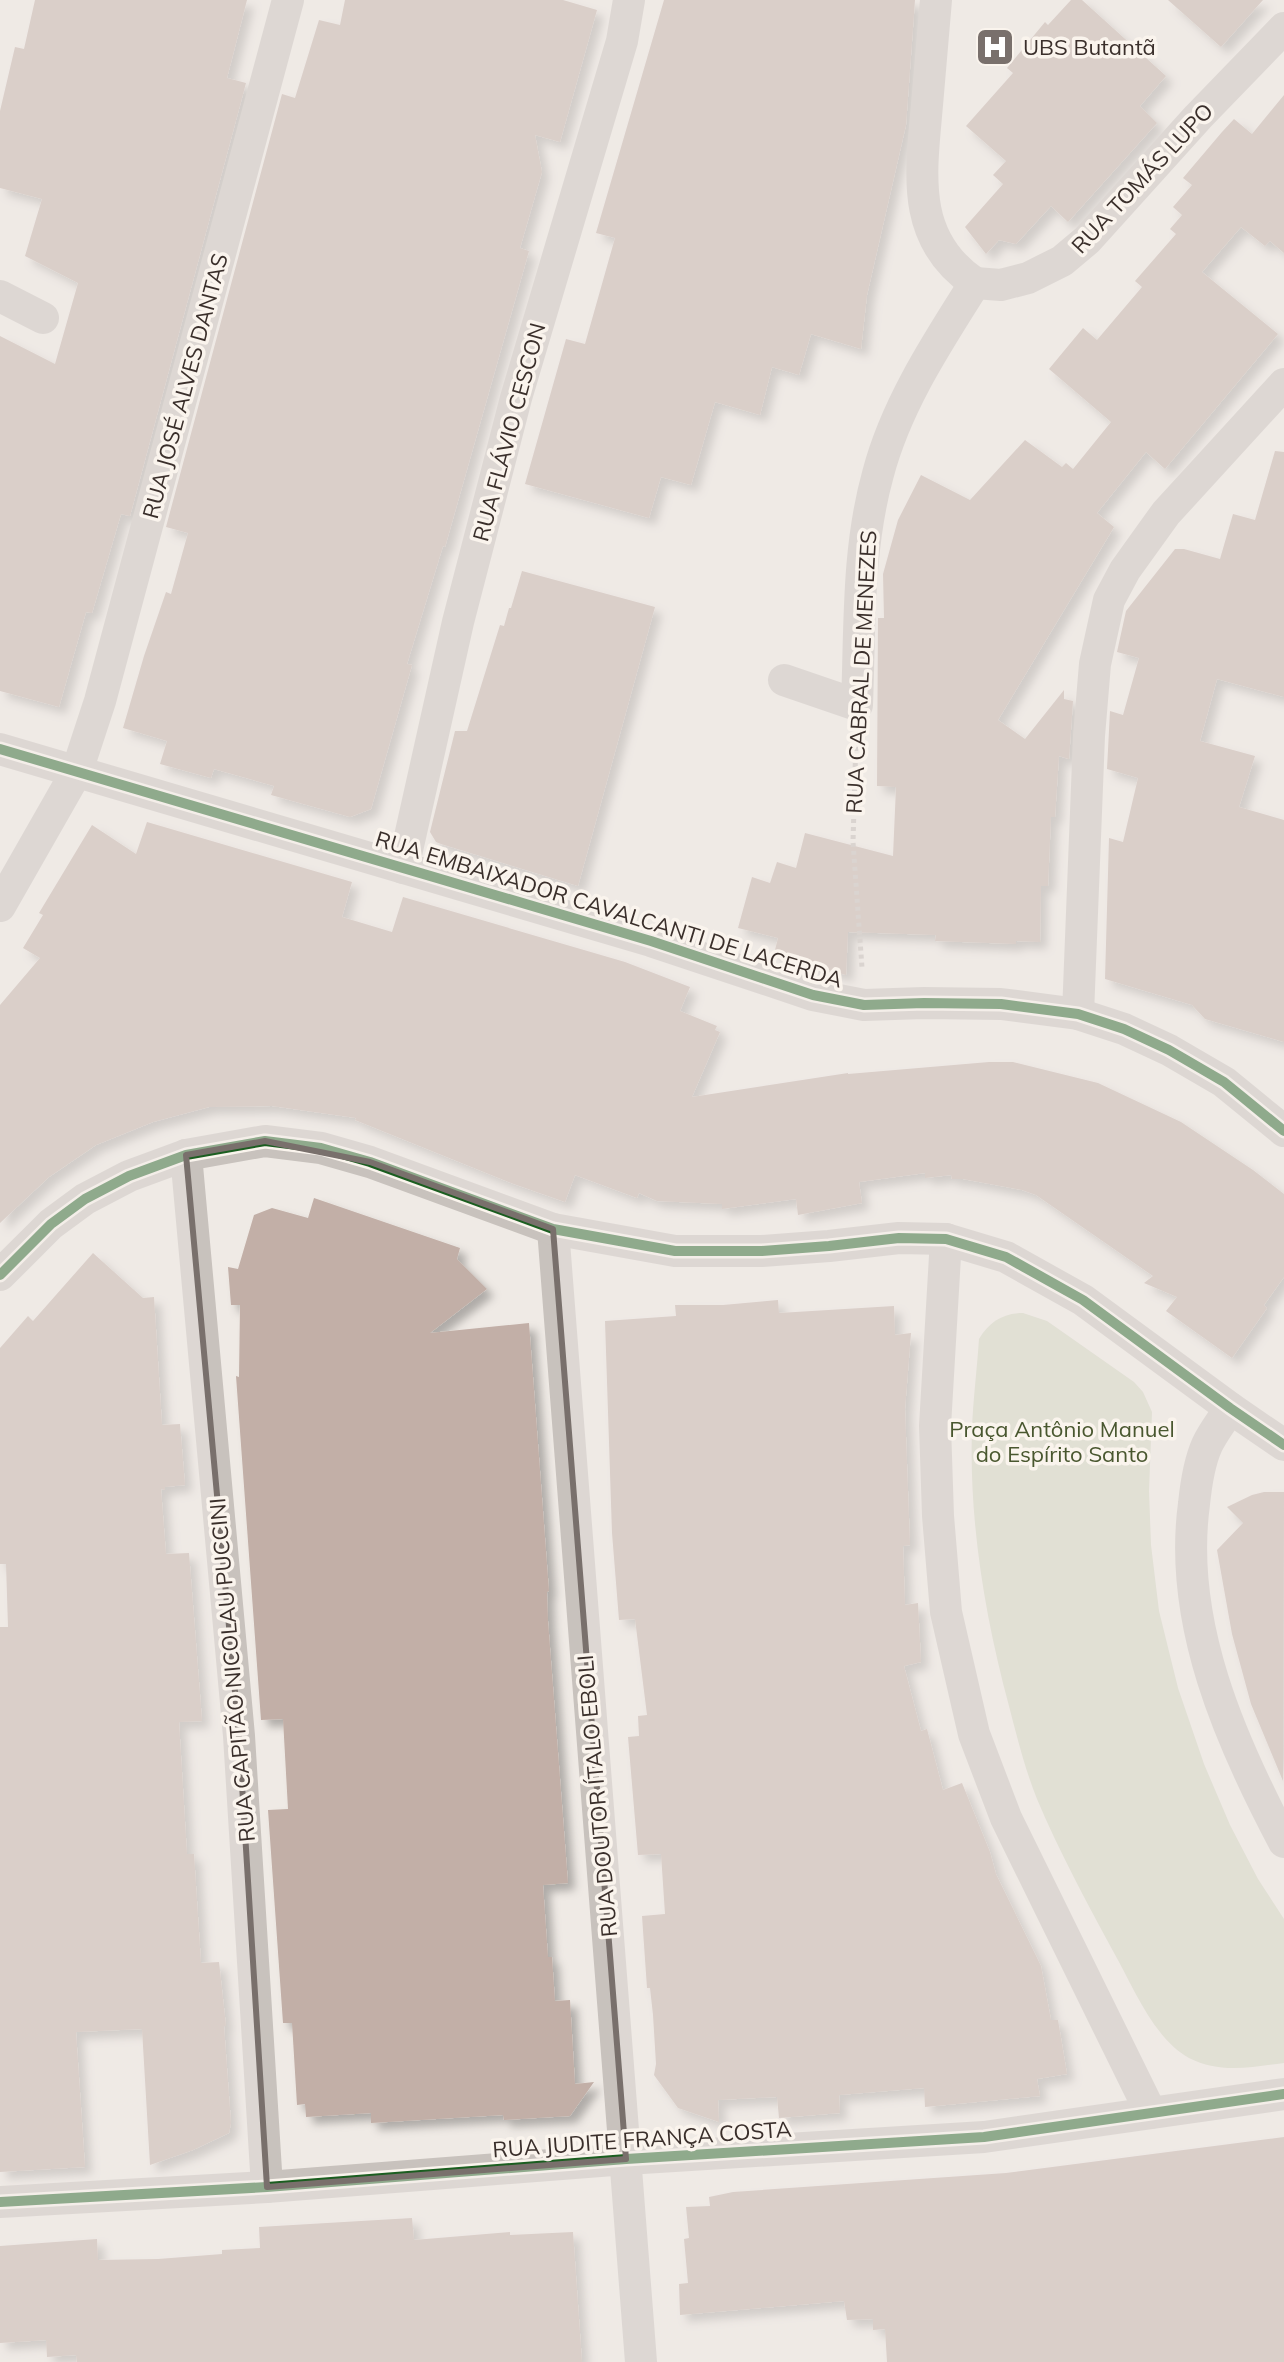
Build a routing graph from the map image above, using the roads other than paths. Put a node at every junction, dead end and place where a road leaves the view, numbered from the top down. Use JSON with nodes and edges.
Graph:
{"nodes":[{"id":1,"x":288,"y":0,"type":"edge"},
{"id":2,"x":629,"y":0,"type":"edge"},
{"id":3,"x":936,"y":0,"type":"edge"},
{"id":4,"x":1284,"y":28,"type":"edge"},
{"id":5,"x":975,"y":283,"type":"junction"},
{"id":6,"x":0,"y":296,"type":"edge"},
{"id":7,"x":43,"y":318,"type":"dead end"},
{"id":8,"x":1284,"y":384,"type":"edge"},
{"id":9,"x":784,"y":680,"type":"dead end"},
{"id":10,"x":0,"y":749,"type":"edge"},
{"id":11,"x":77,"y":771,"type":"junction"},
{"id":12,"x":403,"y":868,"type":"junction"},
{"id":13,"x":0,"y":906,"type":"edge"},
{"id":14,"x":1078,"y":1014,"type":"junction"},
{"id":15,"x":1284,"y":1131,"type":"edge"},
{"id":16,"x":186,"y":1155,"type":"junction"},
{"id":17,"x":553,"y":1229,"type":"junction"},
{"id":18,"x":946,"y":1239,"type":"junction"},
{"id":19,"x":0,"y":1275,"type":"edge"},
{"id":20,"x":1230,"y":1408,"type":"junction"},
{"id":21,"x":1284,"y":1445,"type":"edge"},
{"id":22,"x":1284,"y":1842,"type":"edge"},
{"id":23,"x":1284,"y":2094,"type":"edge"},
{"id":24,"x":1151,"y":2113,"type":"junction"},
{"id":25,"x":626,"y":2159,"type":"junction"},
{"id":26,"x":267,"y":2187,"type":"junction"},
{"id":27,"x":0,"y":2202,"type":"edge"},
{"id":28,"x":641,"y":2362,"type":"edge"}],
"edges":[{"from":1,"to":11,"type":"street","name":"RUA JOSÉ ALVES DANTAS"},
{"from":2,"to":12,"type":"street","name":"RUA FLÁVIO CESCON"},
{"from":3,"to":5,"type":"street"},
{"from":4,"to":5,"type":"street","name":"RUA TOMÁS LUPO"},
{"from":5,"to":9,"type":"street","name":"RUA CABRAL DE MENEZES"},
{"from":6,"to":7,"type":"street"},
{"from":8,"to":14,"type":"street"},
{"from":10,"to":11,"type":"street","name":"RUA EMBAIXADOR CAVALCANTI DE LACERDA"},
{"from":11,"to":12,"type":"street","name":"RUA EMBAIXADOR CAVALCANTI DE LACERDA"},
{"from":11,"to":13,"type":"street","name":"RUA JOSÉ ALVES DANTAS"},
{"from":12,"to":14,"type":"street","name":"RUA EMBAIXADOR CAVALCANTI DE LACERDA"},
{"from":14,"to":15,"type":"street","name":"RUA EMBAIXADOR CAVALCANTI DE LACERDA"},
{"from":16,"to":17,"type":"street"},
{"from":16,"to":19,"type":"street"},
{"from":16,"to":26,"type":"street","name":"RUA CAPITÃO NICOLAU PUCCINI"},
{"from":17,"to":18,"type":"street"},
{"from":17,"to":25,"type":"street","name":"RUA DOUTOR ÍTALO EBOLI"},
{"from":18,"to":20,"type":"street"},
{"from":18,"to":24,"type":"street"},
{"from":20,"to":21,"type":"street"},
{"from":20,"to":22,"type":"street"},
{"from":23,"to":24,"type":"street","name":"RUA JUDITE FRANÇA COSTA"},
{"from":24,"to":25,"type":"street","name":"RUA JUDITE FRANÇA COSTA"},
{"from":25,"to":26,"type":"street","name":"RUA JUDITE FRANÇA COSTA"},
{"from":25,"to":28,"type":"street","name":"RUA DOUTOR ÍTALO EBOLI"},
{"from":26,"to":27,"type":"street","name":"RUA JUDITE FRANÇA COSTA"}]}
